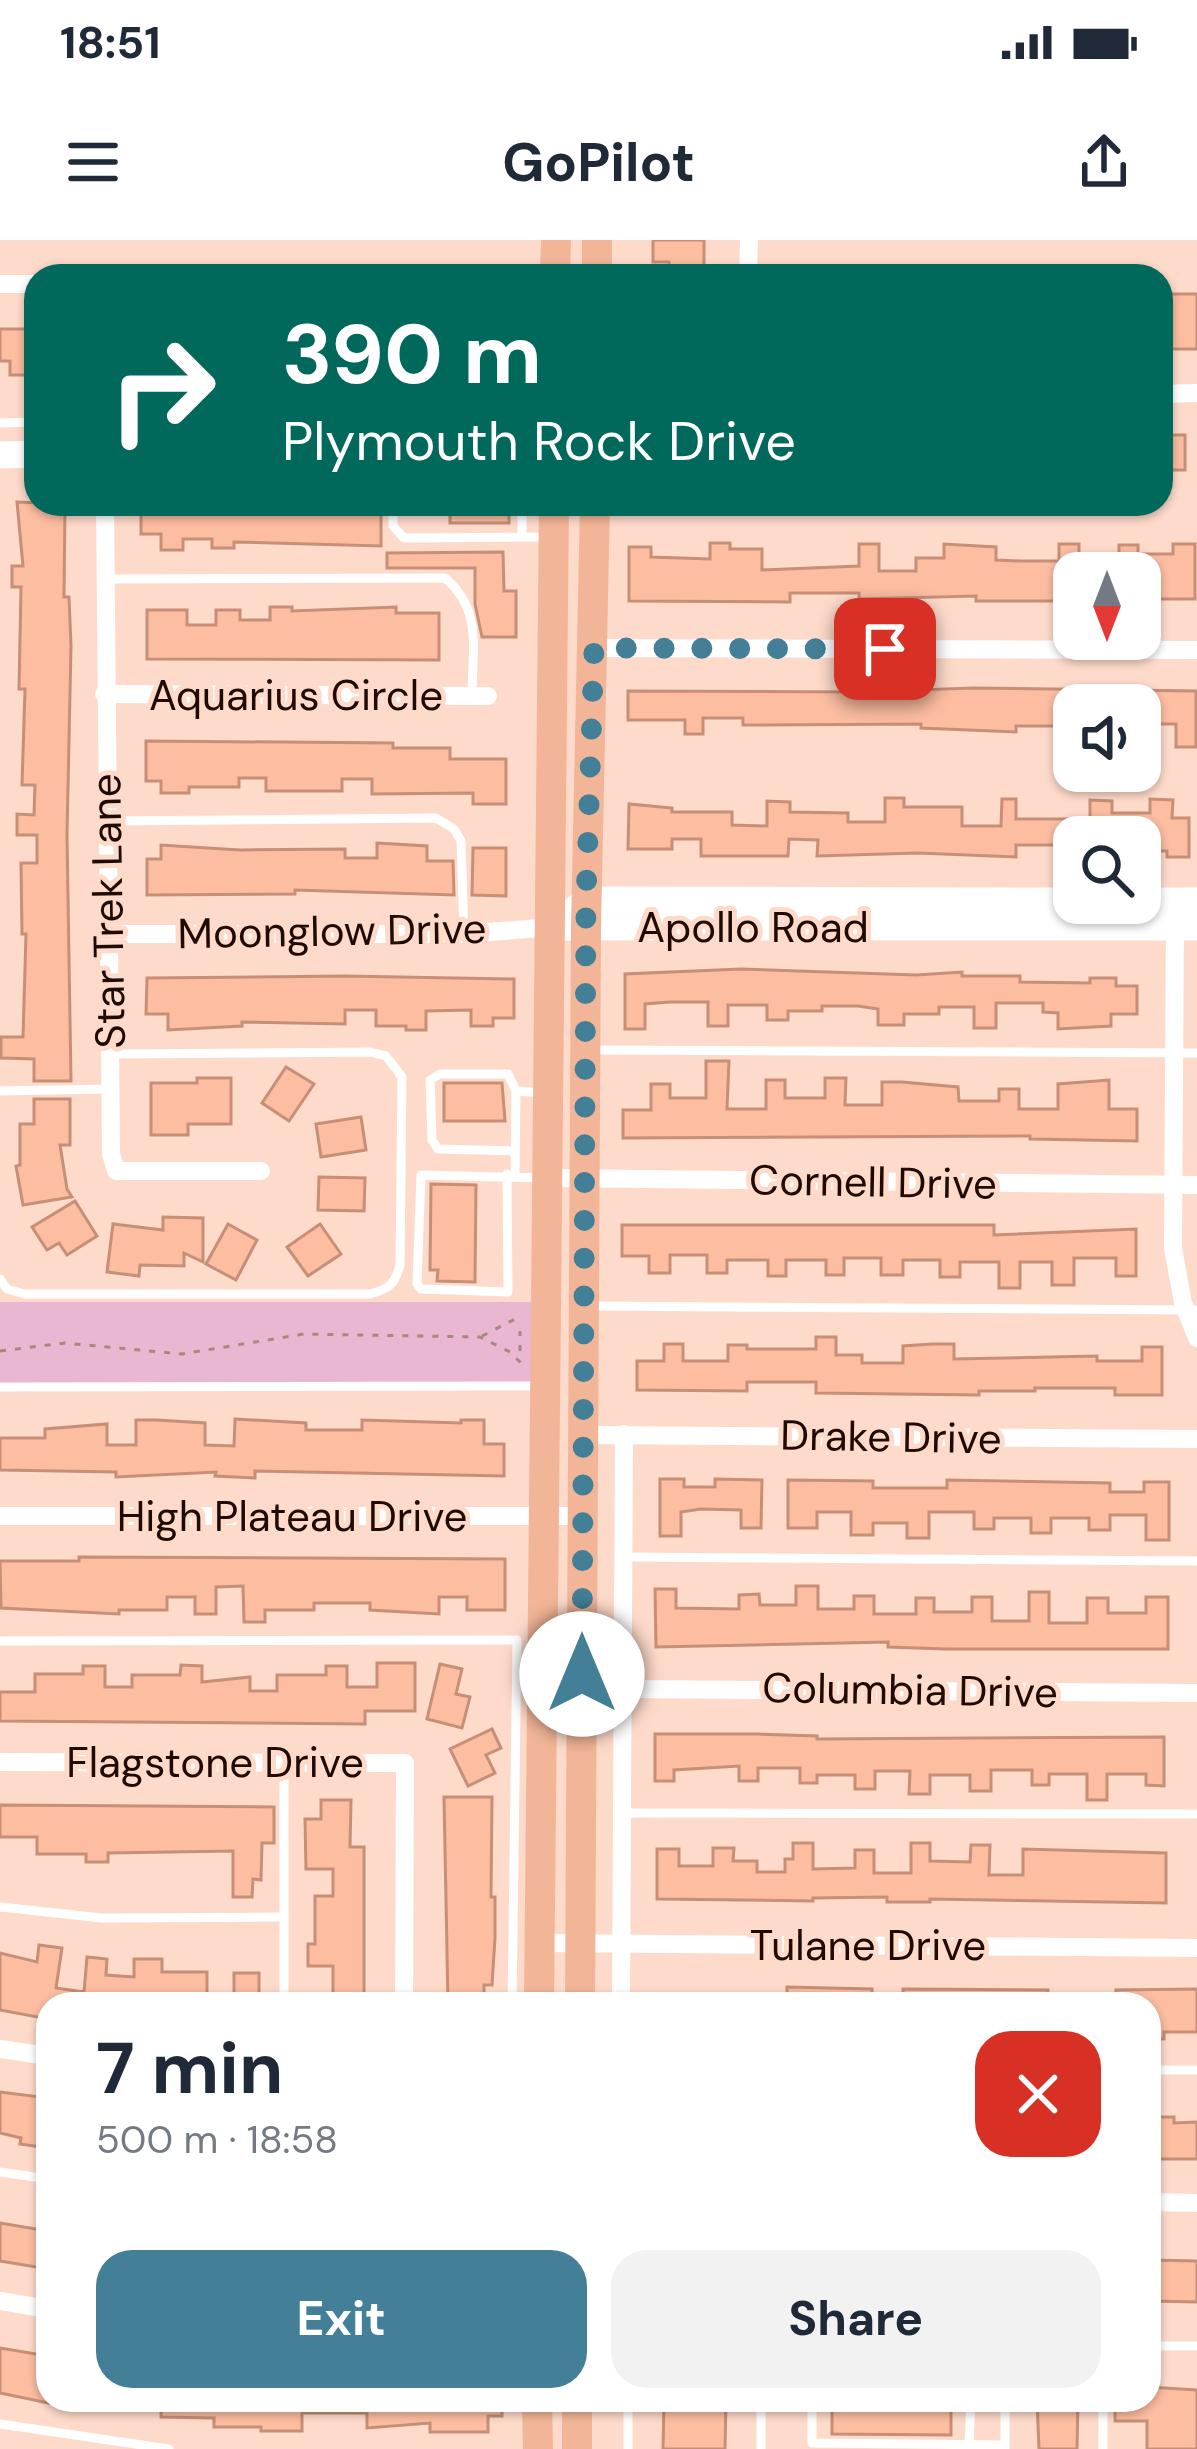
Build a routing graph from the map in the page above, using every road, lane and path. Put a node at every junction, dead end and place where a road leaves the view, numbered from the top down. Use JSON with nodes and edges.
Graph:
{"nodes":[{"id":1,"x":105,"y":516,"type":"edge"},
{"id":2,"x":393,"y":516,"type":"edge"},
{"id":3,"x":522,"y":516,"type":"edge"},
{"id":4,"x":554,"y":516,"type":"edge"},
{"id":5,"x":578,"y":516,"type":"edge"},
{"id":6,"x":596,"y":516,"type":"edge"},
{"id":7,"x":522,"y":537,"type":"junction"},
{"id":8,"x":554,"y":537,"type":"junction"},
{"id":9,"x":105,"y":579,"type":"junction"},
{"id":10,"x":595,"y":592,"type":"junction"},
{"id":11,"x":594,"y":648,"type":"junction"},
{"id":12,"x":1197,"y":650,"type":"edge"},
{"id":13,"x":104,"y":694,"type":"junction"},
{"id":14,"x":480,"y":696,"type":"joint"},
{"id":15,"x":107,"y":821,"type":"junction"},
{"id":16,"x":1053,"y":902,"type":"edge"},
{"id":17,"x":586,"y":913,"type":"junction"},
{"id":18,"x":1186,"y":914,"type":"edge"},
{"id":19,"x":553,"y":927,"type":"junction"},
{"id":20,"x":110,"y":934,"type":"junction"},
{"id":21,"x":464,"y":934,"type":"junction"},
{"id":22,"x":587,"y":1050,"type":"junction"},
{"id":23,"x":1173,"y":1053,"type":"junction"},
{"id":24,"x":1197,"y":1053,"type":"edge"},
{"id":25,"x":110,"y":1054,"type":"junction"},
{"id":26,"x":111,"y":1089,"type":"junction"},
{"id":27,"x":0,"y":1090,"type":"edge"},
{"id":28,"x":515,"y":1091,"type":"junction"},
{"id":29,"x":550,"y":1093,"type":"junction"},
{"id":30,"x":515,"y":1151,"type":"junction"},
{"id":31,"x":261,"y":1172,"type":"dead end"},
{"id":32,"x":511,"y":1175,"type":"junction"},
{"id":33,"x":550,"y":1178,"type":"junction"},
{"id":34,"x":586,"y":1178,"type":"junction"},
{"id":35,"x":1171,"y":1185,"type":"junction"},
{"id":36,"x":1197,"y":1185,"type":"edge"},
{"id":37,"x":508,"y":1273,"type":"junction"},
{"id":38,"x":548,"y":1273,"type":"junction"},
{"id":39,"x":0,"y":1279,"type":"edge"},
{"id":40,"x":586,"y":1306,"type":"junction"},
{"id":41,"x":1191,"y":1310,"type":"edge"},
{"id":42,"x":524,"y":1314,"type":"dead end"},
{"id":43,"x":480,"y":1337,"type":"junction"},
{"id":44,"x":1197,"y":1338,"type":"edge"},
{"id":45,"x":547,"y":1340,"type":"junction"},
{"id":46,"x":0,"y":1351,"type":"edge"},
{"id":47,"x":522,"y":1363,"type":"dead end"},
{"id":48,"x":546,"y":1386,"type":"junction"},
{"id":49,"x":0,"y":1387,"type":"edge"},
{"id":50,"x":625,"y":1434,"type":"junction"},
{"id":51,"x":585,"y":1435,"type":"junction"},
{"id":52,"x":1197,"y":1439,"type":"edge"},
{"id":53,"x":0,"y":1516,"type":"edge"},
{"id":54,"x":546,"y":1516,"type":"junction"},
{"id":55,"x":584,"y":1516,"type":"junction"},
{"id":56,"x":624,"y":1557,"type":"junction"},
{"id":57,"x":1197,"y":1561,"type":"edge"},
{"id":58,"x":531,"y":1640,"type":"junction"},
{"id":59,"x":0,"y":1641,"type":"edge"},
{"id":60,"x":623,"y":1689,"type":"junction"},
{"id":61,"x":1197,"y":1693,"type":"edge"},
{"id":62,"x":284,"y":1761,"type":"junction"},
{"id":63,"x":0,"y":1762,"type":"edge"},
{"id":64,"x":622,"y":1813,"type":"junction"},
{"id":65,"x":1197,"y":1814,"type":"edge"},
{"id":66,"x":0,"y":1906,"type":"edge"},
{"id":67,"x":284,"y":1917,"type":"junction"},
{"id":68,"x":539,"y":1943,"type":"junction"},
{"id":69,"x":580,"y":1943,"type":"junction"},
{"id":70,"x":621,"y":1943,"type":"junction"},
{"id":71,"x":1197,"y":1948,"type":"edge"},
{"id":72,"x":284,"y":1992,"type":"edge"},
{"id":73,"x":404,"y":1992,"type":"edge"},
{"id":74,"x":513,"y":1992,"type":"edge"},
{"id":75,"x":538,"y":1992,"type":"edge"},
{"id":76,"x":580,"y":1992,"type":"edge"},
{"id":77,"x":621,"y":1992,"type":"edge"},
{"id":78,"x":0,"y":2049,"type":"edge"},
{"id":79,"x":36,"y":2054,"type":"edge"},
{"id":80,"x":1161,"y":2070,"type":"edge"},
{"id":81,"x":1197,"y":2070,"type":"edge"},
{"id":82,"x":0,"y":2172,"type":"edge"},
{"id":83,"x":36,"y":2177,"type":"edge"},
{"id":84,"x":1161,"y":2202,"type":"edge"},
{"id":85,"x":1197,"y":2203,"type":"edge"},
{"id":86,"x":0,"y":2301,"type":"edge"},
{"id":87,"x":36,"y":2307,"type":"edge"},
{"id":88,"x":1161,"y":2346,"type":"edge"},
{"id":89,"x":1197,"y":2346,"type":"edge"},
{"id":90,"x":537,"y":2412,"type":"edge"},
{"id":91,"x":577,"y":2412,"type":"edge"},
{"id":92,"x":628,"y":2412,"type":"edge"},
{"id":93,"x":761,"y":2412,"type":"edge"},
{"id":94,"x":812,"y":2412,"type":"edge"},
{"id":95,"x":970,"y":2412,"type":"edge"},
{"id":96,"x":1005,"y":2412,"type":"edge"},
{"id":97,"x":1103,"y":2412,"type":"edge"},
{"id":98,"x":0,"y":2424,"type":"edge"},
{"id":99,"x":969,"y":2444,"type":"junction"},
{"id":100,"x":1005,"y":2447,"type":"edge"},
{"id":101,"x":169,"y":2449,"type":"edge"},
{"id":102,"x":538,"y":2449,"type":"edge"},
{"id":103,"x":577,"y":2449,"type":"edge"},
{"id":104,"x":628,"y":2449,"type":"edge"},
{"id":105,"x":761,"y":2449,"type":"edge"},
{"id":106,"x":1103,"y":2449,"type":"edge"}],
"edges":[{"from":1,"to":9,"type":"street","name":"Star Trek Lane"},
{"from":2,"to":7,"type":"lane"},
{"from":3,"to":7,"type":"lane"},
{"from":4,"to":8,"type":"main road"},
{"from":5,"to":10,"type":"main road"},
{"from":6,"to":10,"type":"main road"},
{"from":7,"to":8,"type":"lane"},
{"from":8,"to":19,"type":"main road"},
{"from":9,"to":13,"type":"street","name":"Star Trek Lane"},
{"from":9,"to":14,"type":"lane"},
{"from":10,"to":11,"type":"main road"},
{"from":11,"to":12,"type":"street"},
{"from":11,"to":17,"type":"main road"},
{"from":13,"to":14,"type":"street","name":"Aquarius Circle"},
{"from":13,"to":15,"type":"street","name":"Star Trek Lane"},
{"from":15,"to":20,"type":"street","name":"Star Trek Lane"},
{"from":15,"to":21,"type":"lane"},
{"from":16,"to":17,"type":"street","name":"Apollo Road"},
{"from":17,"to":18,"type":"street","name":"Apollo Road"},
{"from":17,"to":19,"type":"street","name":"Apollo Road"},
{"from":17,"to":22,"type":"main road"},
{"from":18,"to":23,"type":"street"},
{"from":19,"to":21,"type":"street","name":"Moonglow Drive"},
{"from":19,"to":29,"type":"main road"},
{"from":20,"to":21,"type":"street","name":"Moonglow Drive"},
{"from":20,"to":25,"type":"street","name":"Star Trek Lane"},
{"from":22,"to":23,"type":"lane"},
{"from":22,"to":34,"type":"main road"},
{"from":23,"to":24,"type":"lane"},
{"from":23,"to":35,"type":"street"},
{"from":25,"to":26,"type":"street","name":"Star Trek Lane"},
{"from":25,"to":39,"type":"lane"},
{"from":26,"to":27,"type":"lane"},
{"from":26,"to":31,"type":"street","name":"Star Trek Lane"},
{"from":28,"to":29,"type":"lane"},
{"from":28,"to":30,"type":"lane"},
{"from":28,"to":30,"type":"lane"},
{"from":29,"to":33,"type":"main road"},
{"from":30,"to":32,"type":"lane"},
{"from":32,"to":33,"type":"lane"},
{"from":32,"to":37,"type":"lane"},
{"from":32,"to":37,"type":"lane"},
{"from":33,"to":34,"type":"street","name":"Cornell Drive"},
{"from":33,"to":38,"type":"main road"},
{"from":34,"to":35,"type":"street","name":"Cornell Drive"},
{"from":34,"to":40,"type":"main road"},
{"from":35,"to":36,"type":"street","name":"Cornell Drive"},
{"from":35,"to":41,"type":"street"},
{"from":37,"to":38,"type":"lane"},
{"from":38,"to":45,"type":"main road"},
{"from":40,"to":41,"type":"lane"},
{"from":40,"to":51,"type":"main road"},
{"from":41,"to":44,"type":"street"},
{"from":42,"to":43,"type":"path"},
{"from":43,"to":46,"type":"path"},
{"from":43,"to":47,"type":"path"},
{"from":45,"to":48,"type":"main road"},
{"from":45,"to":51,"type":"main road"},
{"from":48,"to":49,"type":"lane"},
{"from":48,"to":54,"type":"main road"},
{"from":50,"to":51,"type":"street","name":"Drake Drive"},
{"from":50,"to":52,"type":"street","name":"Drake Drive"},
{"from":50,"to":56,"type":"street"},
{"from":51,"to":55,"type":"main road"},
{"from":53,"to":54,"type":"street","name":"High Plateau Drive"},
{"from":54,"to":55,"type":"street","name":"High Plateau Drive"},
{"from":54,"to":58,"type":"main road"},
{"from":55,"to":69,"type":"main road"},
{"from":56,"to":57,"type":"lane"},
{"from":56,"to":60,"type":"street"},
{"from":58,"to":59,"type":"lane"},
{"from":58,"to":68,"type":"main road"},
{"from":58,"to":74,"type":"lane"},
{"from":60,"to":61,"type":"street","name":"Columbia Drive"},
{"from":60,"to":64,"type":"street"},
{"from":62,"to":63,"type":"street","name":"Flagstone Drive"},
{"from":62,"to":67,"type":"lane"},
{"from":62,"to":73,"type":"street","name":"Flagstone Drive"},
{"from":64,"to":65,"type":"lane"},
{"from":64,"to":70,"type":"street"},
{"from":66,"to":67,"type":"lane"},
{"from":67,"to":72,"type":"lane"},
{"from":68,"to":69,"type":"street","name":"Tulane Drive"},
{"from":68,"to":75,"type":"main road"},
{"from":69,"to":70,"type":"street","name":"Tulane Drive"},
{"from":69,"to":76,"type":"main road"},
{"from":70,"to":71,"type":"street","name":"Tulane Drive"},
{"from":70,"to":77,"type":"street"},
{"from":78,"to":79,"type":"street"},
{"from":80,"to":81,"type":"lane"},
{"from":82,"to":83,"type":"lane"},
{"from":84,"to":85,"type":"street"},
{"from":86,"to":87,"type":"street"},
{"from":88,"to":89,"type":"lane"},
{"from":90,"to":102,"type":"main road"},
{"from":91,"to":103,"type":"main road"},
{"from":92,"to":104,"type":"lane"},
{"from":93,"to":105,"type":"lane"},
{"from":94,"to":99,"type":"lane"},
{"from":95,"to":99,"type":"lane"},
{"from":96,"to":100,"type":"lane"},
{"from":97,"to":106,"type":"lane"},
{"from":98,"to":101,"type":"lane"},
{"from":99,"to":100,"type":"lane"}]}
